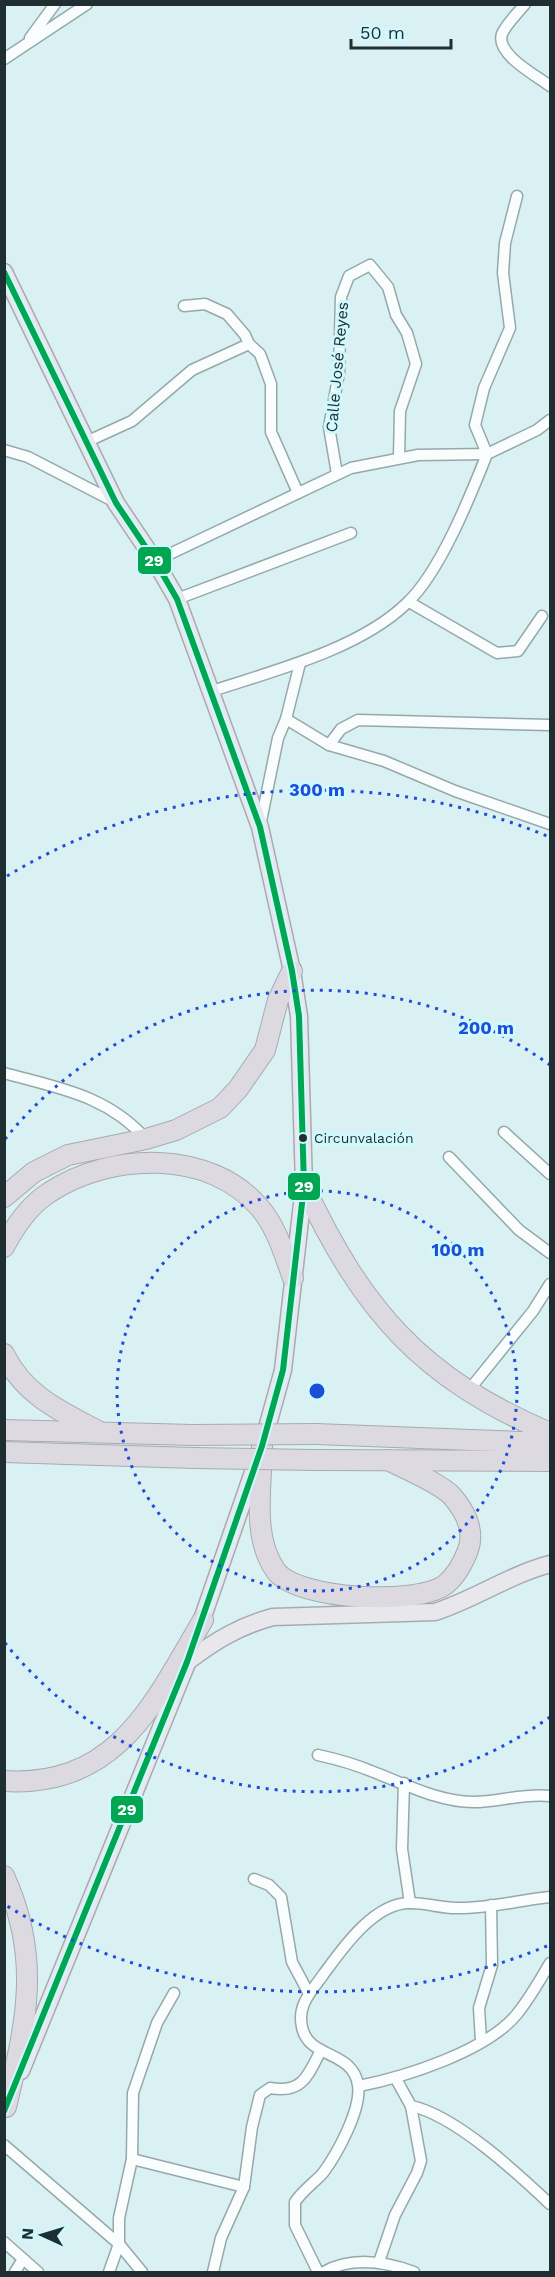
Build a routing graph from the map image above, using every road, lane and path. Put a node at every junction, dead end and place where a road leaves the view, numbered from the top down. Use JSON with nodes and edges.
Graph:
{"nodes":[{"id":1,"x":55,"y":4,"type":"edge"},
{"id":2,"x":87,"y":4,"type":"edge"},
{"id":3,"x":525,"y":4,"type":"edge"},
{"id":4,"x":26,"y":43,"type":"junction"},
{"id":5,"x":4,"y":59,"type":"edge"},
{"id":6,"x":550,"y":86,"type":"edge"},
{"id":7,"x":517,"y":196,"type":"dead end"},
{"id":8,"x":4,"y":272,"type":"edge"},
{"id":9,"x":184,"y":306,"type":"dead end"},
{"id":10,"x":249,"y":344,"type":"junction"},
{"id":11,"x":550,"y":420,"type":"edge"},
{"id":12,"x":87,"y":442,"type":"junction"},
{"id":13,"x":4,"y":450,"type":"edge"},
{"id":14,"x":487,"y":454,"type":"junction"},
{"id":15,"x":399,"y":458,"type":"junction"},
{"id":16,"x":337,"y":474,"type":"junction"},
{"id":17,"x":298,"y":494,"type":"junction"},
{"id":18,"x":116,"y":503,"type":"junction"},
{"id":19,"x":351,"y":534,"type":"dead end"},
{"id":20,"x":155,"y":561,"type":"junction"},
{"id":21,"x":177,"y":599,"type":"junction"},
{"id":22,"x":409,"y":602,"type":"junction"},
{"id":23,"x":542,"y":616,"type":"dead end"},
{"id":24,"x":300,"y":663,"type":"junction"},
{"id":25,"x":212,"y":691,"type":"junction"},
{"id":26,"x":286,"y":719,"type":"junction"},
{"id":27,"x":550,"y":724,"type":"edge"},
{"id":28,"x":329,"y":745,"type":"junction"},
{"id":29,"x":550,"y":824,"type":"edge"},
{"id":30,"x":260,"y":827,"type":"junction"},
{"id":31,"x":292,"y":971,"type":"junction"},
{"id":32,"x":4,"y":1073,"type":"edge"},
{"id":33,"x":504,"y":1132,"type":"dead end"},
{"id":34,"x":146,"y":1139,"type":"junction"},
{"id":35,"x":449,"y":1157,"type":"dead end"},
{"id":36,"x":550,"y":1174,"type":"edge"},
{"id":37,"x":304,"y":1186,"type":"junction"},
{"id":38,"x":4,"y":1197,"type":"edge"},
{"id":39,"x":4,"y":1247,"type":"edge"},
{"id":40,"x":550,"y":1253,"type":"edge"},
{"id":41,"x":293,"y":1278,"type":"junction"},
{"id":42,"x":550,"y":1284,"type":"edge"},
{"id":43,"x":4,"y":1354,"type":"edge"},
{"id":44,"x":469,"y":1390,"type":"junction"},
{"id":45,"x":4,"y":1430,"type":"edge"},
{"id":46,"x":550,"y":1433,"type":"edge"},
{"id":47,"x":103,"y":1434,"type":"junction"},
{"id":48,"x":550,"y":1443,"type":"edge"},
{"id":49,"x":262,"y":1446,"type":"junction"},
{"id":50,"x":4,"y":1452,"type":"edge"},
{"id":51,"x":77,"y":1454,"type":"junction"},
{"id":52,"x":388,"y":1460,"type":"junction"},
{"id":53,"x":550,"y":1461,"type":"edge"},
{"id":54,"x":4,"y":1462,"type":"edge"},
{"id":55,"x":550,"y":1564,"type":"edge"},
{"id":56,"x":202,"y":1620,"type":"junction"},
{"id":57,"x":187,"y":1662,"type":"junction"},
{"id":58,"x":318,"y":1755,"type":"dead end"},
{"id":59,"x":4,"y":1780,"type":"edge"},
{"id":60,"x":404,"y":1784,"type":"junction"},
{"id":61,"x":550,"y":1796,"type":"edge"},
{"id":62,"x":4,"y":1876,"type":"edge"},
{"id":63,"x":254,"y":1879,"type":"dead end"},
{"id":64,"x":550,"y":1897,"type":"edge"},
{"id":65,"x":410,"y":1903,"type":"junction"},
{"id":66,"x":491,"y":1905,"type":"junction"},
{"id":67,"x":550,"y":1963,"type":"edge"},
{"id":68,"x":308,"y":1992,"type":"junction"},
{"id":69,"x":174,"y":1993,"type":"dead end"},
{"id":70,"x":481,"y":2041,"type":"junction"},
{"id":71,"x":321,"y":2050,"type":"junction"},
{"id":72,"x":396,"y":2079,"type":"junction"},
{"id":73,"x":359,"y":2086,"type":"junction"},
{"id":74,"x":411,"y":2106,"type":"junction"},
{"id":75,"x":5,"y":2109,"type":"edge"},
{"id":76,"x":4,"y":2145,"type":"edge"},
{"id":77,"x":132,"y":2159,"type":"junction"},
{"id":78,"x":244,"y":2187,"type":"junction"},
{"id":79,"x":550,"y":2204,"type":"edge"},
{"id":80,"x":4,"y":2242,"type":"edge"},
{"id":81,"x":119,"y":2244,"type":"junction"},
{"id":82,"x":23,"y":2259,"type":"junction"},
{"id":83,"x":379,"y":2262,"type":"junction"},
{"id":84,"x":15,"y":2272,"type":"edge"},
{"id":85,"x":38,"y":2272,"type":"edge"},
{"id":86,"x":109,"y":2272,"type":"edge"},
{"id":87,"x":141,"y":2272,"type":"edge"},
{"id":88,"x":213,"y":2272,"type":"edge"},
{"id":89,"x":318,"y":2272,"type":"edge"},
{"id":90,"x":324,"y":2272,"type":"edge"},
{"id":91,"x":414,"y":2272,"type":"edge"}],
"edges":[{"from":1,"to":4,"type":"street"},
{"from":2,"to":4,"type":"street"},
{"from":3,"to":6,"type":"street"},
{"from":4,"to":5,"type":"street"},
{"from":7,"to":14,"type":"street"},
{"from":8,"to":12,"type":"main road"},
{"from":9,"to":10,"type":"street"},
{"from":10,"to":12,"type":"street"},
{"from":10,"to":17,"type":"street"},
{"from":11,"to":14,"type":"street"},
{"from":12,"to":18,"type":"main road"},
{"from":13,"to":18,"type":"street"},
{"from":14,"to":15,"type":"street"},
{"from":14,"to":22,"type":"street"},
{"from":15,"to":16,"type":"street"},
{"from":15,"to":16,"type":"street","name":"Calle José Reyes"},
{"from":16,"to":17,"type":"street"},
{"from":17,"to":20,"type":"street"},
{"from":18,"to":20,"type":"main road"},
{"from":19,"to":21,"type":"street"},
{"from":20,"to":21,"type":"main road"},
{"from":21,"to":25,"type":"main road"},
{"from":22,"to":23,"type":"street"},
{"from":22,"to":24,"type":"street"},
{"from":24,"to":25,"type":"street"},
{"from":24,"to":26,"type":"street"},
{"from":25,"to":30,"type":"main road"},
{"from":26,"to":28,"type":"street"},
{"from":26,"to":30,"type":"street"},
{"from":27,"to":28,"type":"street"},
{"from":28,"to":29,"type":"street"},
{"from":30,"to":31,"type":"main road"},
{"from":31,"to":34,"type":"highway"},
{"from":31,"to":37,"type":"main road"},
{"from":32,"to":34,"type":"street"},
{"from":33,"to":36,"type":"street"},
{"from":34,"to":38,"type":"highway"},
{"from":35,"to":40,"type":"street"},
{"from":37,"to":41,"type":"main road"},
{"from":37,"to":44,"type":"highway"},
{"from":39,"to":41,"type":"highway"},
{"from":41,"to":49,"type":"main road"},
{"from":42,"to":44,"type":"street"},
{"from":43,"to":47,"type":"highway"},
{"from":44,"to":46,"type":"highway"},
{"from":45,"to":47,"type":"highway"},
{"from":47,"to":48,"type":"highway","bridge":true},
{"from":49,"to":52,"type":"highway"},
{"from":49,"to":56,"type":"main road"},
{"from":50,"to":51,"type":"highway"},
{"from":51,"to":52,"type":"highway","bridge":true},
{"from":51,"to":54,"type":"highway"},
{"from":52,"to":53,"type":"highway"},
{"from":55,"to":57,"type":"main road"},
{"from":56,"to":57,"type":"main road"},
{"from":56,"to":59,"type":"highway"},
{"from":57,"to":75,"type":"main road"},
{"from":58,"to":60,"type":"street"},
{"from":60,"to":61,"type":"street"},
{"from":60,"to":65,"type":"street"},
{"from":62,"to":75,"type":"highway"},
{"from":63,"to":68,"type":"street"},
{"from":64,"to":66,"type":"street"},
{"from":65,"to":66,"type":"street"},
{"from":65,"to":68,"type":"street"},
{"from":66,"to":70,"type":"street"},
{"from":67,"to":70,"type":"street"},
{"from":68,"to":71,"type":"street"},
{"from":69,"to":77,"type":"street"},
{"from":70,"to":72,"type":"street"},
{"from":71,"to":73,"type":"street"},
{"from":71,"to":78,"type":"street"},
{"from":72,"to":73,"type":"street"},
{"from":72,"to":74,"type":"street"},
{"from":73,"to":89,"type":"street"},
{"from":74,"to":79,"type":"street"},
{"from":74,"to":83,"type":"street"},
{"from":76,"to":81,"type":"street"},
{"from":77,"to":78,"type":"street"},
{"from":77,"to":81,"type":"street"},
{"from":78,"to":88,"type":"street"},
{"from":80,"to":82,"type":"street"},
{"from":81,"to":86,"type":"street"},
{"from":81,"to":87,"type":"street"},
{"from":82,"to":84,"type":"street"},
{"from":82,"to":85,"type":"street"},
{"from":83,"to":90,"type":"street"},
{"from":83,"to":91,"type":"street"}]}
